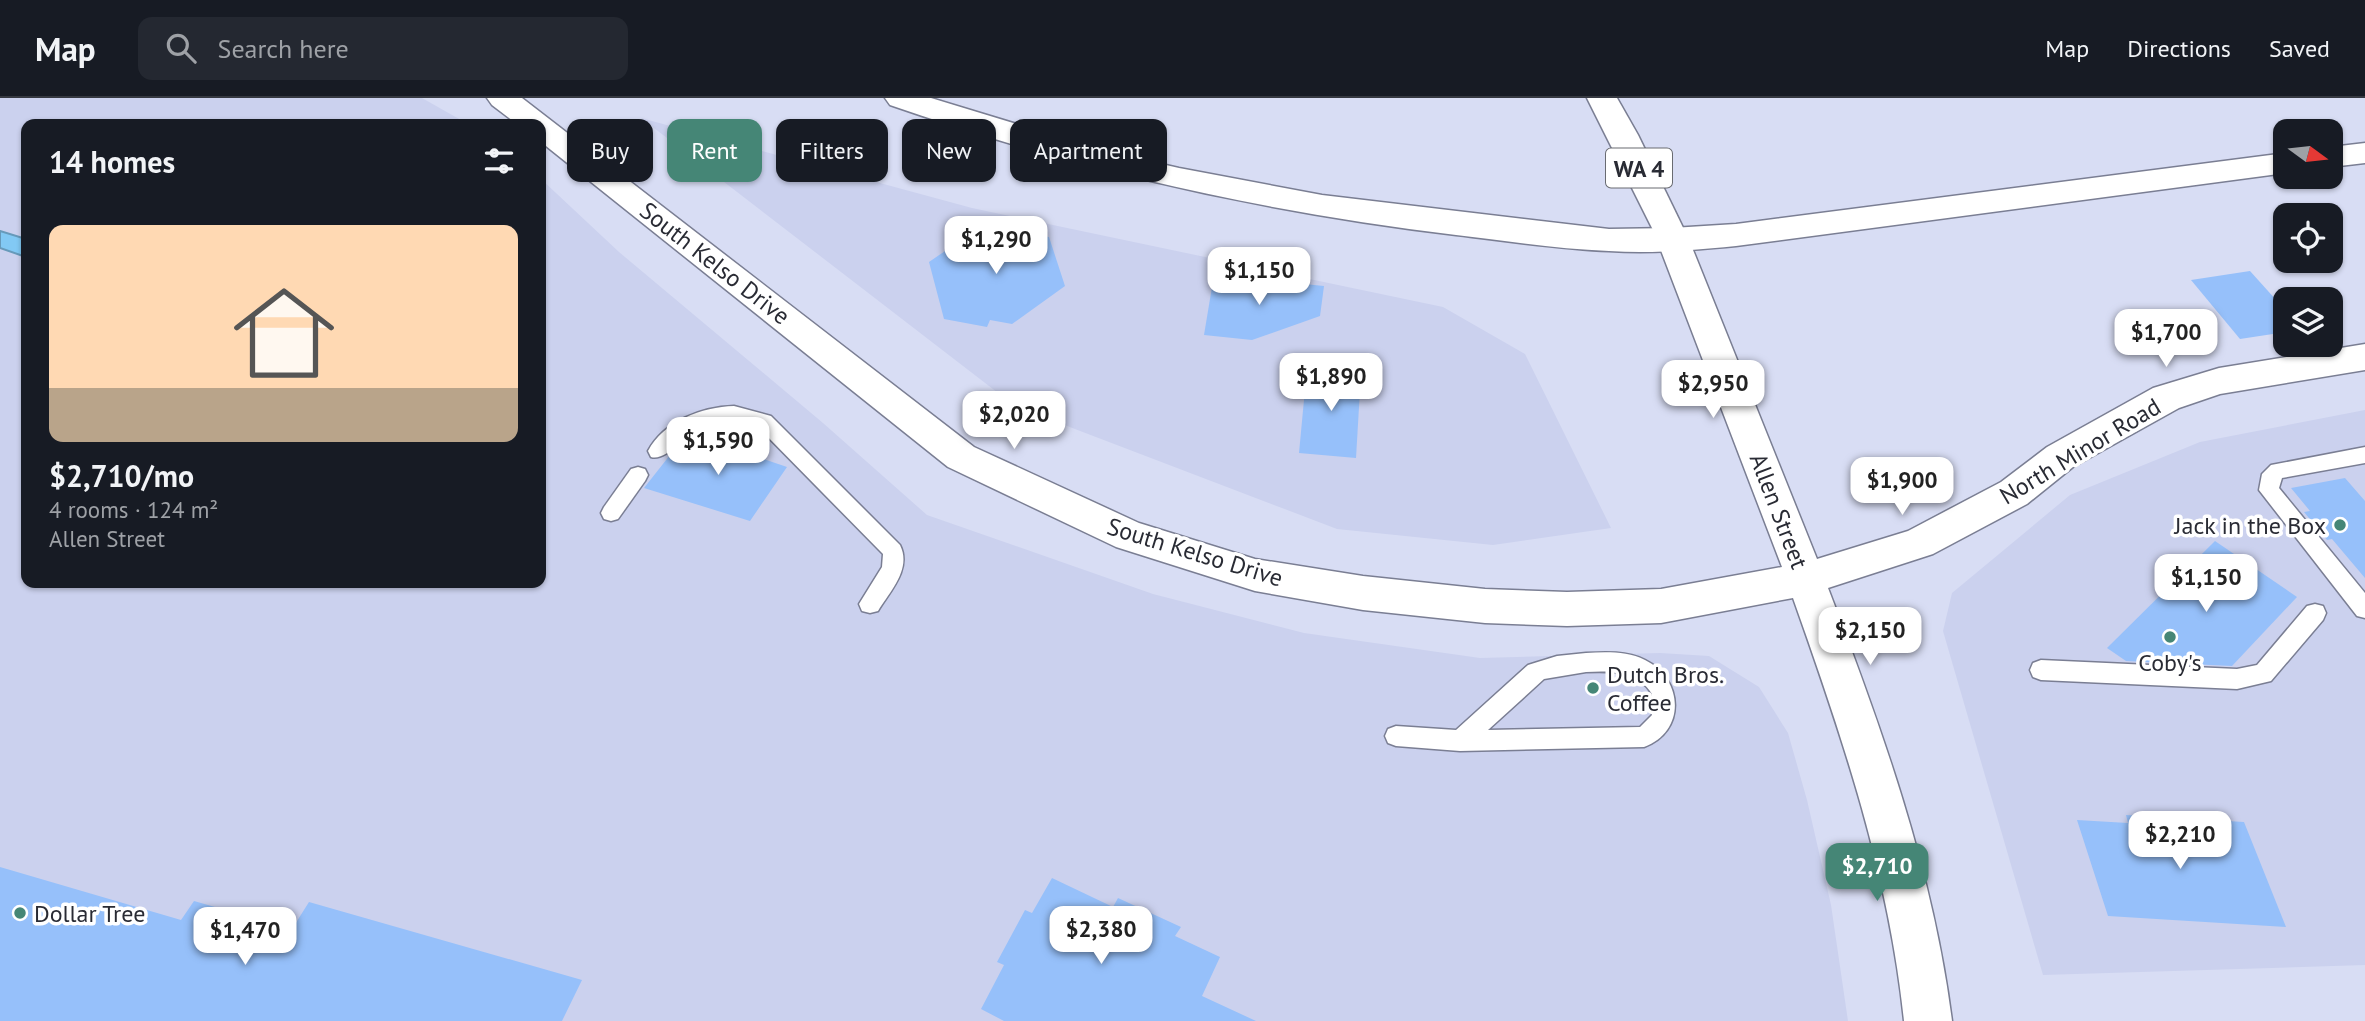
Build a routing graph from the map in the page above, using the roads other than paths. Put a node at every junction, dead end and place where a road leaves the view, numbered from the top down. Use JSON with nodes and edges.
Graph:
{"nodes":[{"id":1,"x":502,"y":98,"type":"edge"},
{"id":2,"x":900,"y":98,"type":"edge"},
{"id":3,"x":1602,"y":98,"type":"edge"},
{"id":4,"x":530,"y":119,"type":"edge"},
{"id":5,"x":546,"y":131,"type":"edge"},
{"id":6,"x":2365,"y":153,"type":"edge"},
{"id":7,"x":2343,"y":156,"type":"edge"},
{"id":8,"x":2273,"y":165,"type":"edge"},
{"id":9,"x":1673,"y":240,"type":"junction"},
{"id":10,"x":2365,"y":357,"type":"edge"},
{"id":11,"x":658,"y":451,"type":"dead end"},
{"id":12,"x":2365,"y":455,"type":"edge"},
{"id":13,"x":638,"y":475,"type":"dead end"},
{"id":14,"x":611,"y":513,"type":"dead end"},
{"id":15,"x":1806,"y":579,"type":"junction"},
{"id":16,"x":870,"y":604,"type":"dead end"},
{"id":17,"x":2365,"y":609,"type":"edge"},
{"id":18,"x":2315,"y":613,"type":"dead end"},
{"id":19,"x":2041,"y":670,"type":"dead end"},
{"id":20,"x":1396,"y":736,"type":"dead end"},
{"id":21,"x":1460,"y":741,"type":"junction"},
{"id":22,"x":1928,"y":1021,"type":"edge"}],
"edges":[{"from":1,"to":4,"type":"main road","name":"South Kelso Drive"},
{"from":2,"to":9,"type":"main road"},
{"from":3,"to":9,"type":"main road","name":"Allen Street","number":"WA 4"},
{"from":5,"to":15,"type":"main road","name":"South Kelso Drive"},
{"from":6,"to":7,"type":"main road"},
{"from":8,"to":9,"type":"main road"},
{"from":9,"to":15,"type":"main road","name":"Allen Street"},
{"from":10,"to":15,"type":"main road","name":"North Minor Road"},
{"from":11,"to":16,"type":"lane"},
{"from":12,"to":17,"type":"lane"},
{"from":13,"to":14,"type":"lane"},
{"from":15,"to":22,"type":"main road","name":"Allen Street"},
{"from":18,"to":19,"type":"lane"},
{"from":20,"to":21,"type":"lane"},
{"from":21,"to":21,"type":"lane"}]}
